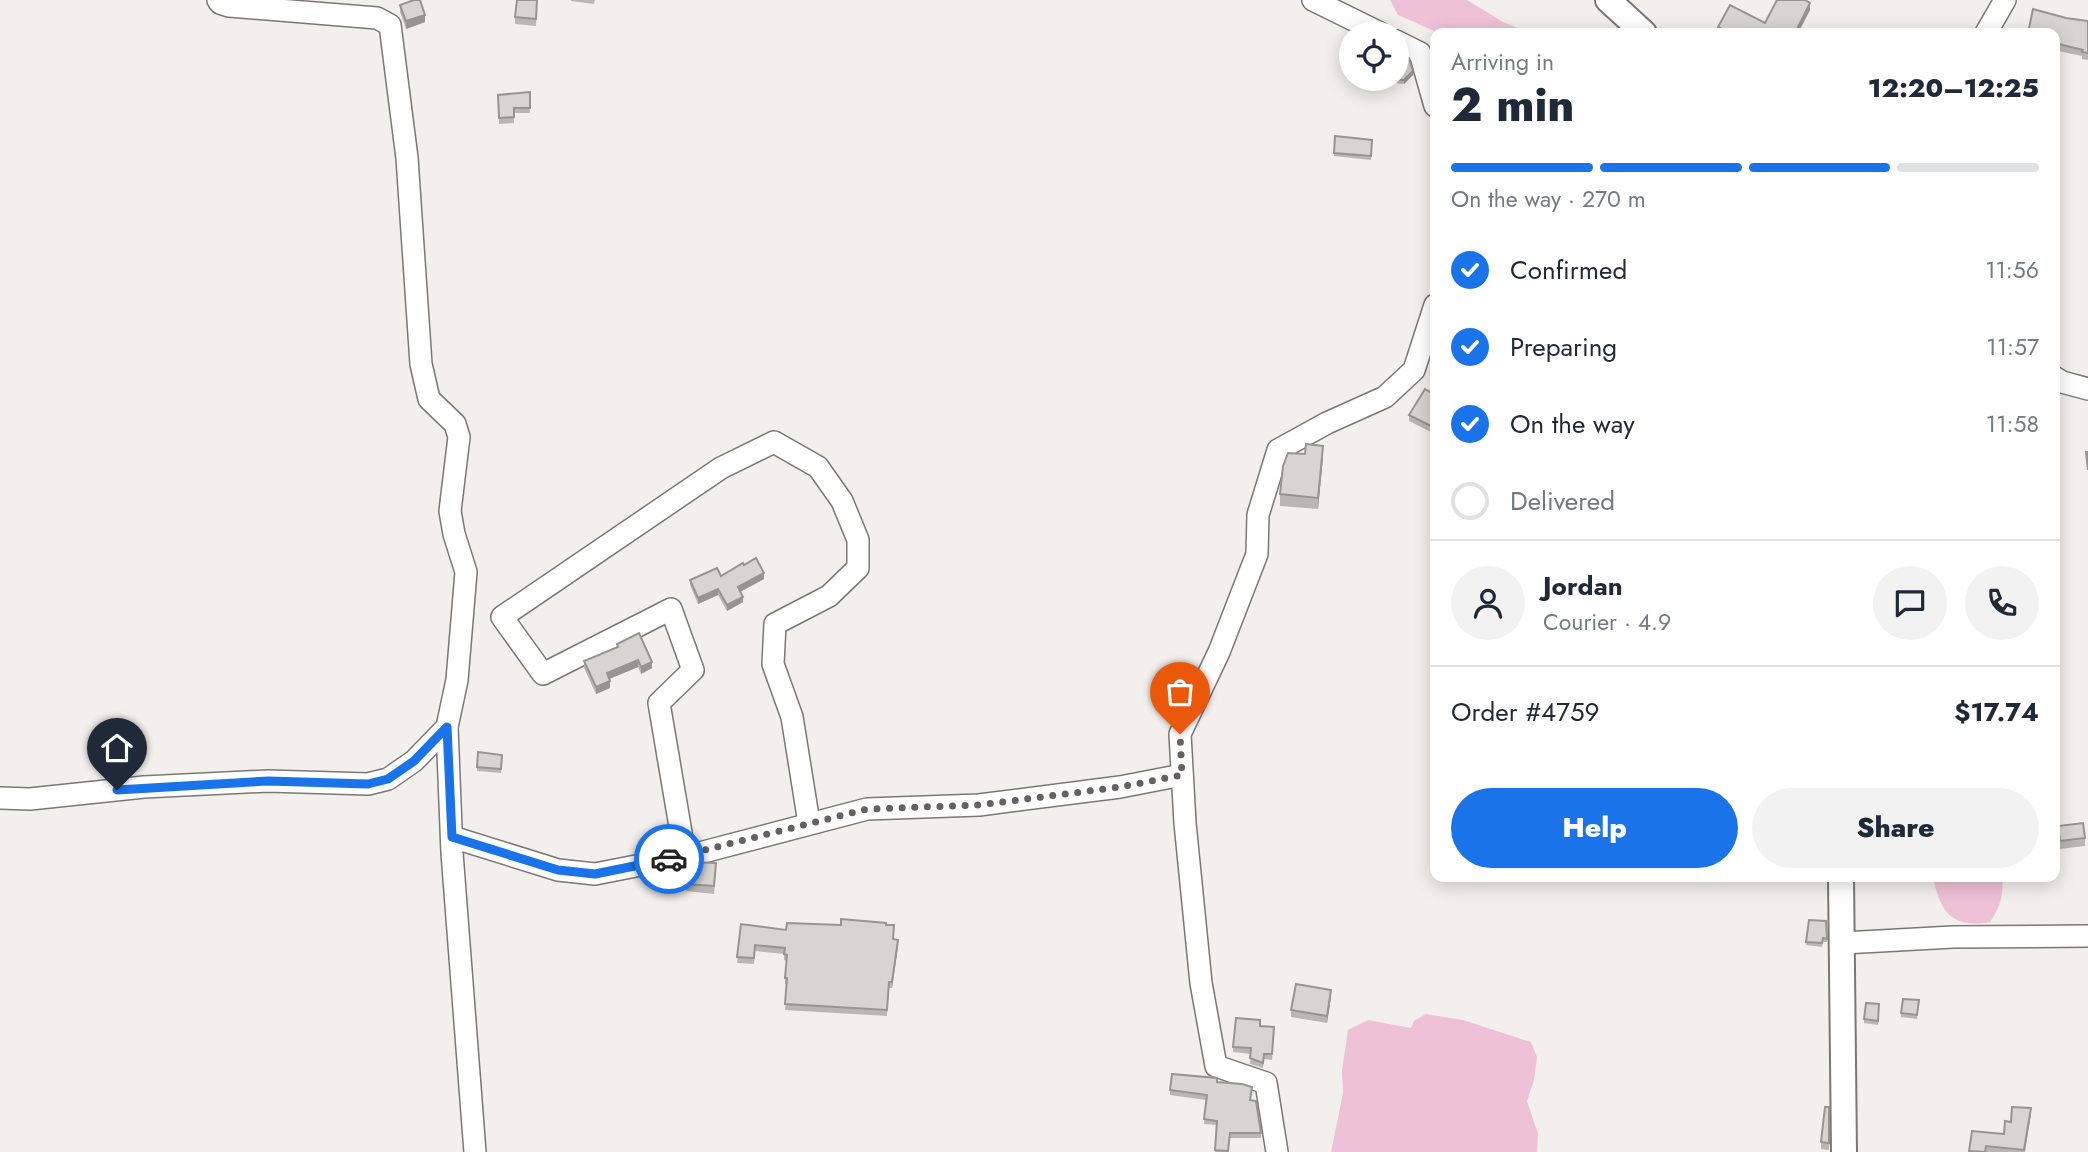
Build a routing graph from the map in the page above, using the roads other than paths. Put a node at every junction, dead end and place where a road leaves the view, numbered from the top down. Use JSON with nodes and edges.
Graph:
{"nodes":[{"id":1,"x":218,"y":0,"type":"edge"},
{"id":2,"x":1313,"y":0,"type":"edge"},
{"id":3,"x":1608,"y":0,"type":"edge"},
{"id":4,"x":2006,"y":0,"type":"edge"},
{"id":5,"x":1356,"y":21,"type":"edge"},
{"id":6,"x":1639,"y":28,"type":"edge"},
{"id":7,"x":1989,"y":28,"type":"edge"},
{"id":8,"x":1409,"y":48,"type":"edge"},
{"id":9,"x":1430,"y":88,"type":"edge"},
{"id":10,"x":1430,"y":320,"type":"edge"},
{"id":11,"x":2060,"y":381,"type":"edge"},
{"id":12,"x":2088,"y":389,"type":"edge"},
{"id":13,"x":447,"y":727,"type":"junction"},
{"id":14,"x":1182,"y":775,"type":"junction"},
{"id":15,"x":0,"y":798,"type":"edge"},
{"id":16,"x":809,"y":823,"type":"junction"},
{"id":17,"x":452,"y":837,"type":"junction"},
{"id":18,"x":685,"y":856,"type":"junction"},
{"id":19,"x":1841,"y":882,"type":"edge"},
{"id":20,"x":2088,"y":936,"type":"edge"},
{"id":21,"x":1843,"y":943,"type":"junction"},
{"id":22,"x":475,"y":1152,"type":"edge"},
{"id":23,"x":1277,"y":1152,"type":"edge"},
{"id":24,"x":1844,"y":1152,"type":"edge"}],
"edges":[{"from":1,"to":13,"type":"street"},
{"from":2,"to":5,"type":"street"},
{"from":3,"to":6,"type":"street"},
{"from":4,"to":7,"type":"street"},
{"from":8,"to":9,"type":"street"},
{"from":10,"to":14,"type":"street"},
{"from":11,"to":12,"type":"street"},
{"from":13,"to":15,"type":"street"},
{"from":13,"to":17,"type":"street"},
{"from":14,"to":16,"type":"street"},
{"from":14,"to":23,"type":"street"},
{"from":16,"to":18,"type":"street"},
{"from":16,"to":18,"type":"street"},
{"from":17,"to":18,"type":"street"},
{"from":17,"to":22,"type":"street"},
{"from":19,"to":21,"type":"street"},
{"from":20,"to":21,"type":"street"},
{"from":21,"to":24,"type":"street"}]}
